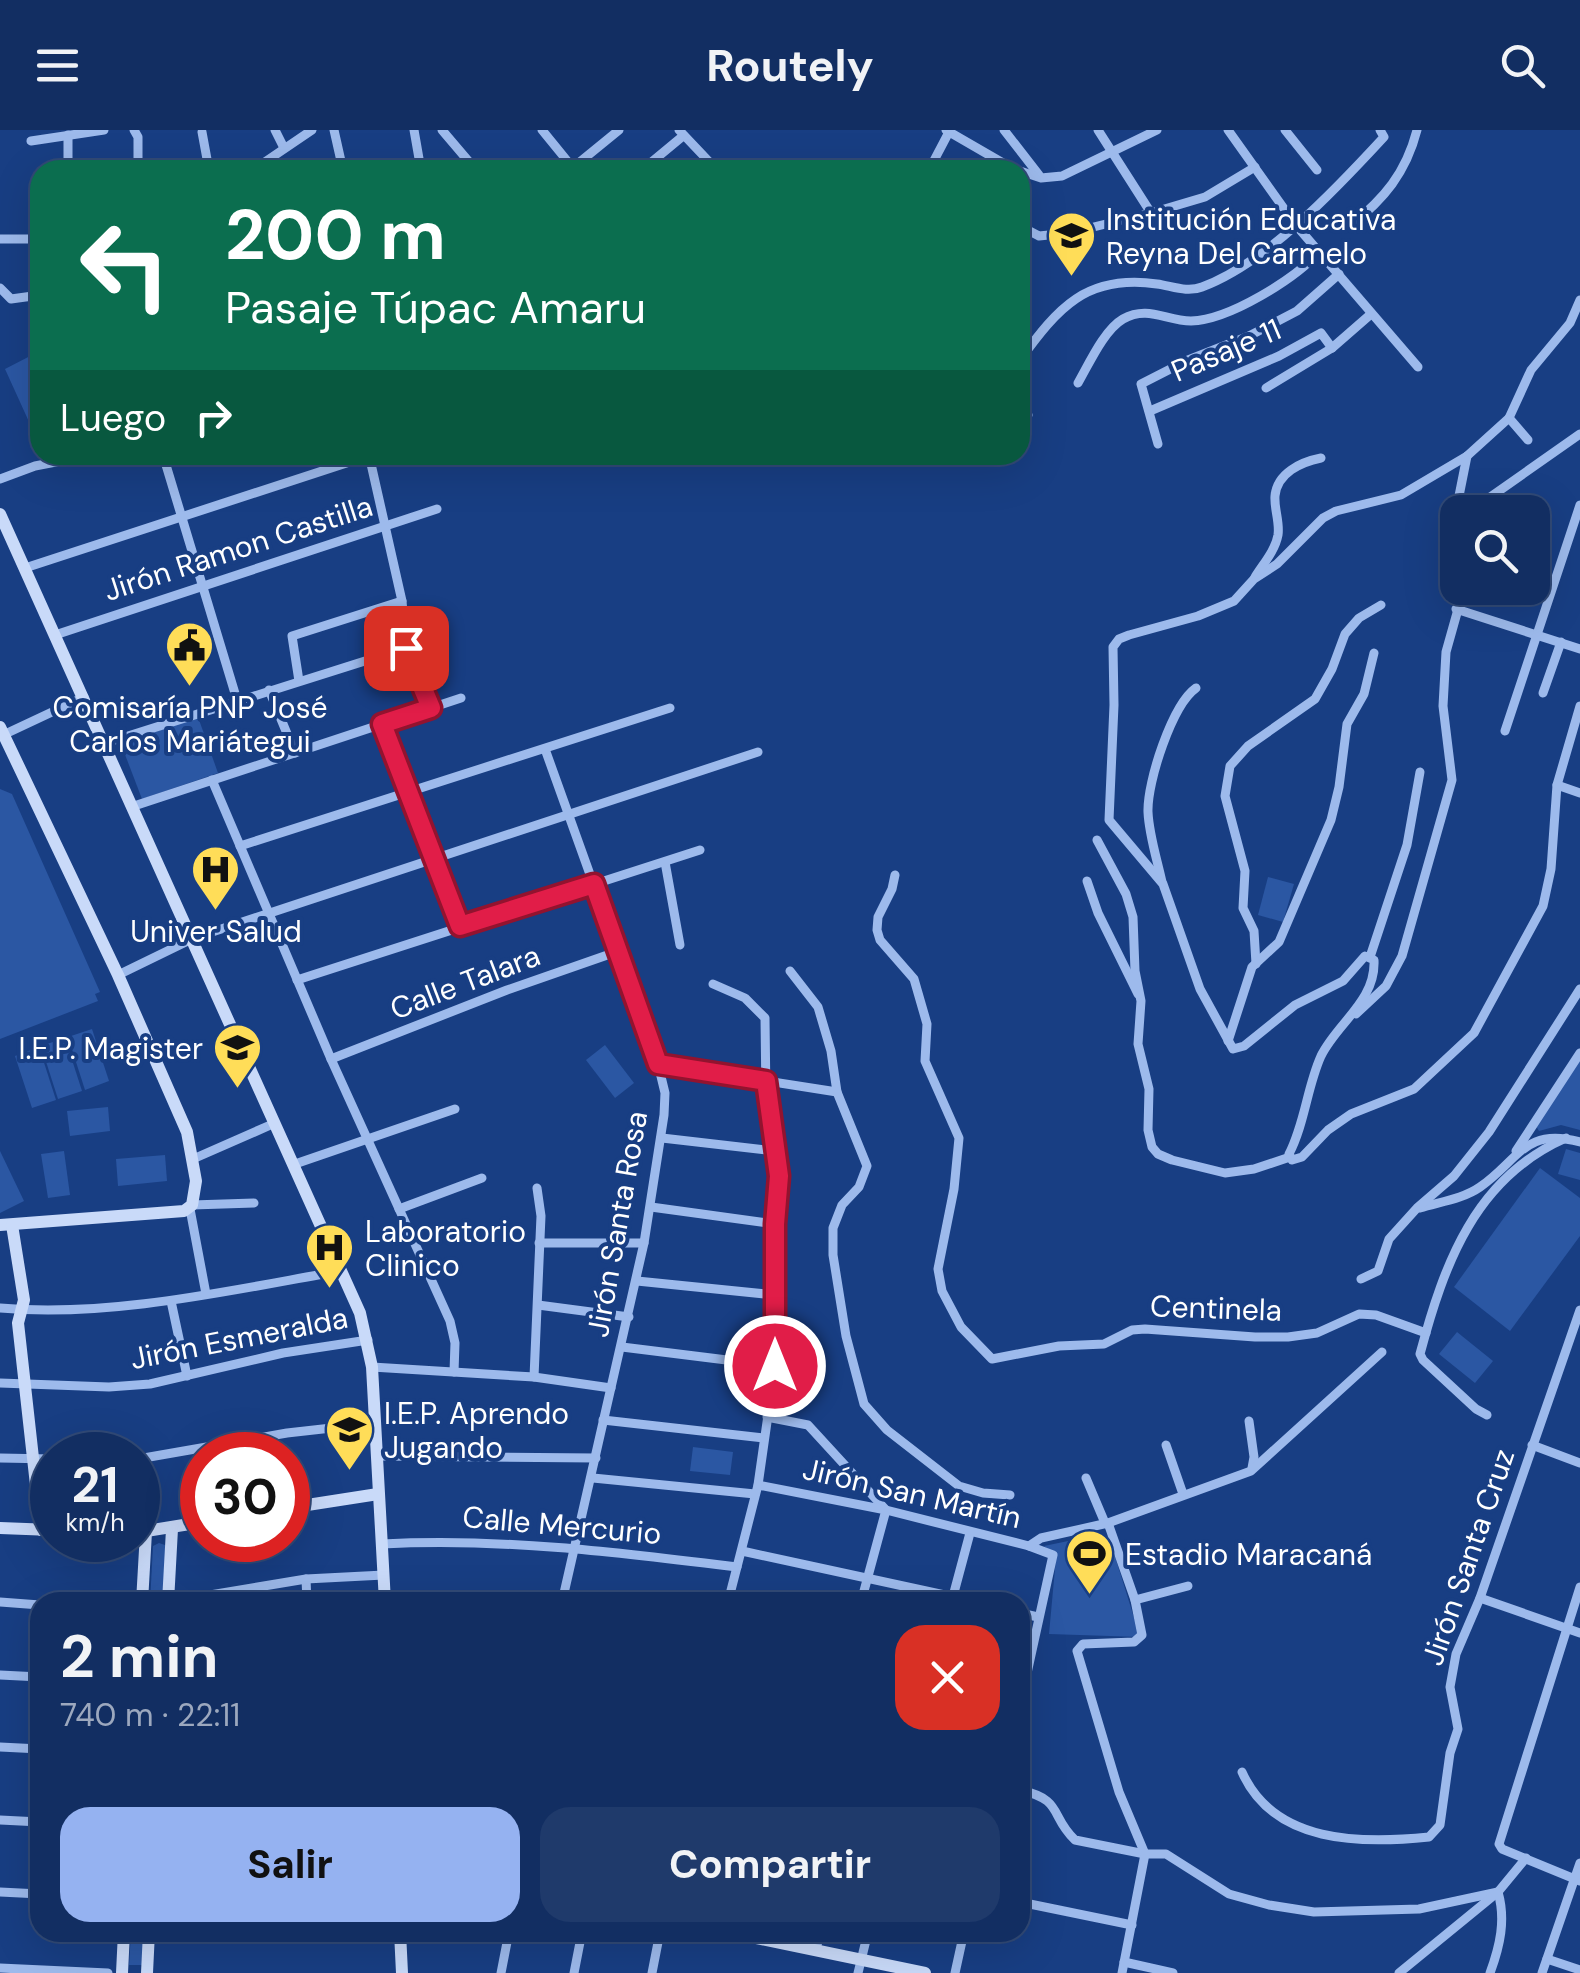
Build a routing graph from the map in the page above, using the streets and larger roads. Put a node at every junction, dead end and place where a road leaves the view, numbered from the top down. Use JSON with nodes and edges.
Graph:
{"nodes":[{"id":1,"x":104,"y":130,"type":"edge"},
{"id":2,"x":134,"y":130,"type":"edge"},
{"id":3,"x":275,"y":130,"type":"edge"},
{"id":4,"x":312,"y":130,"type":"edge"},
{"id":5,"x":334,"y":130,"type":"edge"},
{"id":6,"x":414,"y":130,"type":"edge"},
{"id":7,"x":442,"y":130,"type":"edge"},
{"id":8,"x":542,"y":130,"type":"edge"},
{"id":9,"x":619,"y":130,"type":"edge"},
{"id":10,"x":1004,"y":130,"type":"edge"},
{"id":11,"x":1098,"y":130,"type":"edge"},
{"id":12,"x":1156,"y":130,"type":"edge"},
{"id":13,"x":1228,"y":130,"type":"edge"},
{"id":14,"x":1284,"y":130,"type":"edge"},
{"id":15,"x":1380,"y":130,"type":"edge"},
{"id":16,"x":1417,"y":130,"type":"edge"},
{"id":17,"x":948,"y":131,"type":"edge"},
{"id":18,"x":202,"y":132,"type":"edge"},
{"id":19,"x":681,"y":133,"type":"edge"},
{"id":20,"x":68,"y":136,"type":"junction"},
{"id":21,"x":31,"y":141,"type":"dead end"},
{"id":22,"x":284,"y":148,"type":"junction"},
{"id":23,"x":1113,"y":151,"type":"junction"},
{"id":24,"x":271,"y":158,"type":"joint"},
{"id":25,"x":68,"y":160,"type":"edge"},
{"id":26,"x":138,"y":160,"type":"edge"},
{"id":27,"x":207,"y":160,"type":"edge"},
{"id":28,"x":268,"y":160,"type":"edge"},
{"id":29,"x":342,"y":160,"type":"edge"},
{"id":30,"x":420,"y":160,"type":"edge"},
{"id":31,"x":468,"y":160,"type":"edge"},
{"id":32,"x":565,"y":160,"type":"edge"},
{"id":33,"x":583,"y":160,"type":"edge"},
{"id":34,"x":653,"y":160,"type":"edge"},
{"id":35,"x":707,"y":160,"type":"edge"},
{"id":36,"x":934,"y":160,"type":"edge"},
{"id":37,"x":999,"y":160,"type":"edge"},
{"id":38,"x":1027,"y":160,"type":"edge"},
{"id":39,"x":1030,"y":164,"type":"edge"},
{"id":40,"x":1255,"y":167,"type":"junction"},
{"id":41,"x":1317,"y":170,"type":"dead end"},
{"id":42,"x":1030,"y":175,"type":"edge"},
{"id":43,"x":1041,"y":178,"type":"junction"},
{"id":44,"x":1151,"y":213,"type":"junction"},
{"id":45,"x":1295,"y":224,"type":"junction"},
{"id":46,"x":1350,"y":226,"type":"dead end"},
{"id":47,"x":1030,"y":231,"type":"edge"},
{"id":48,"x":0,"y":239,"type":"edge"},
{"id":49,"x":30,"y":239,"type":"edge"},
{"id":50,"x":1320,"y":251,"type":"junction"},
{"id":51,"x":1339,"y":274,"type":"junction"},
{"id":52,"x":3,"y":292,"type":"edge"},
{"id":53,"x":30,"y":297,"type":"edge"},
{"id":54,"x":1580,"y":300,"type":"edge"},
{"id":55,"x":1370,"y":314,"type":"junction"},
{"id":56,"x":1030,"y":347,"type":"edge"},
{"id":57,"x":1332,"y":348,"type":"junction"},
{"id":58,"x":1418,"y":367,"type":"dead end"},
{"id":59,"x":1078,"y":382,"type":"dead end"},
{"id":60,"x":1266,"y":388,"type":"dead end"},
{"id":61,"x":1150,"y":411,"type":"junction"},
{"id":62,"x":1509,"y":418,"type":"junction"},
{"id":63,"x":1580,"y":434,"type":"edge"},
{"id":64,"x":1528,"y":440,"type":"dead end"},
{"id":65,"x":1158,"y":444,"type":"dead end"},
{"id":66,"x":1467,"y":456,"type":"junction"},
{"id":67,"x":1320,"y":458,"type":"dead end"},
{"id":68,"x":40,"y":465,"type":"edge"},
{"id":69,"x":166,"y":465,"type":"edge"},
{"id":70,"x":339,"y":465,"type":"edge"},
{"id":71,"x":372,"y":465,"type":"edge"},
{"id":72,"x":0,"y":479,"type":"edge"},
{"id":73,"x":1459,"y":495,"type":"edge"},
{"id":74,"x":1493,"y":495,"type":"edge"},
{"id":75,"x":1580,"y":505,"type":"edge"},
{"id":76,"x":437,"y":509,"type":"dead end"},
{"id":77,"x":0,"y":514,"type":"edge"},
{"id":78,"x":180,"y":517,"type":"junction"},
{"id":79,"x":386,"y":525,"type":"junction"},
{"id":80,"x":25,"y":568,"type":"junction"},
{"id":81,"x":1254,"y":580,"type":"junction"},
{"id":82,"x":204,"y":587,"type":"junction"},
{"id":83,"x":402,"y":601,"type":"junction"},
{"id":84,"x":1381,"y":605,"type":"dead end"},
{"id":85,"x":1458,"y":605,"type":"edge"},
{"id":86,"x":1456,"y":609,"type":"junction"},
{"id":87,"x":1536,"y":634,"type":"junction"},
{"id":88,"x":55,"y":635,"type":"junction"},
{"id":89,"x":1561,"y":642,"type":"junction"},
{"id":90,"x":406,"y":648,"type":"junction"},
{"id":91,"x":1580,"y":648,"type":"edge"},
{"id":92,"x":1374,"y":654,"type":"dead end"},
{"id":93,"x":299,"y":681,"type":"junction"},
{"id":94,"x":1196,"y":688,"type":"dead end"},
{"id":95,"x":269,"y":690,"type":"junction"},
{"id":96,"x":1543,"y":693,"type":"dead end"},
{"id":97,"x":84,"y":697,"type":"junction"},
{"id":98,"x":461,"y":698,"type":"dead end"},
{"id":99,"x":237,"y":700,"type":"junction"},
{"id":100,"x":1580,"y":706,"type":"edge"},
{"id":101,"x":431,"y":708,"type":"junction"},
{"id":102,"x":670,"y":708,"type":"dead end"},
{"id":103,"x":1578,"y":720,"type":"edge"},
{"id":104,"x":382,"y":724,"type":"junction"},
{"id":105,"x":2,"y":731,"type":"edge"},
{"id":106,"x":1505,"y":731,"type":"dead end"},
{"id":107,"x":106,"y":743,"type":"junction"},
{"id":108,"x":545,"y":749,"type":"junction"},
{"id":109,"x":295,"y":752,"type":"junction"},
{"id":110,"x":758,"y":752,"type":"dead end"},
{"id":111,"x":1420,"y":772,"type":"dead end"},
{"id":112,"x":212,"y":780,"type":"junction"},
{"id":113,"x":1557,"y":785,"type":"junction"},
{"id":114,"x":408,"y":792,"type":"junction"},
{"id":115,"x":1580,"y":793,"type":"edge"},
{"id":116,"x":134,"y":806,"type":"junction"},
{"id":117,"x":568,"y":814,"type":"junction"},
{"id":118,"x":1097,"y":840,"type":"dead end"},
{"id":119,"x":240,"y":846,"type":"junction"},
{"id":120,"x":700,"y":850,"type":"dead end"},
{"id":121,"x":433,"y":858,"type":"junction"},
{"id":122,"x":665,"y":862,"type":"junction"},
{"id":123,"x":895,"y":875,"type":"dead end"},
{"id":124,"x":1087,"y":881,"type":"dead end"},
{"id":125,"x":594,"y":884,"type":"junction"},
{"id":126,"x":1162,"y":884,"type":"junction"},
{"id":127,"x":269,"y":914,"type":"junction"},
{"id":128,"x":460,"y":926,"type":"junction"},
{"id":129,"x":194,"y":938,"type":"junction"},
{"id":130,"x":680,"y":945,"type":"dead end"},
{"id":131,"x":616,"y":952,"type":"junction"},
{"id":132,"x":1370,"y":957,"type":"junction"},
{"id":133,"x":1256,"y":964,"type":"junction"},
{"id":134,"x":790,"y":971,"type":"dead end"},
{"id":135,"x":118,"y":975,"type":"junction"},
{"id":136,"x":297,"y":980,"type":"junction"},
{"id":137,"x":713,"y":984,"type":"dead end"},
{"id":138,"x":1580,"y":989,"type":"edge"},
{"id":139,"x":1141,"y":1001,"type":"junction"},
{"id":140,"x":1580,"y":1005,"type":"edge"},
{"id":141,"x":1354,"y":1016,"type":"junction"},
{"id":142,"x":1562,"y":1018,"type":"junction"},
{"id":143,"x":1228,"y":1041,"type":"junction"},
{"id":144,"x":1580,"y":1054,"type":"edge"},
{"id":145,"x":332,"y":1059,"type":"junction"},
{"id":146,"x":658,"y":1064,"type":"junction"},
{"id":147,"x":766,"y":1081,"type":"junction"},
{"id":148,"x":837,"y":1092,"type":"junction"},
{"id":149,"x":455,"y":1109,"type":"dead end"},
{"id":150,"x":275,"y":1123,"type":"junction"},
{"id":151,"x":367,"y":1138,"type":"junction"},
{"id":152,"x":662,"y":1138,"type":"junction"},
{"id":153,"x":1566,"y":1138,"type":"junction"},
{"id":154,"x":1580,"y":1142,"type":"edge"},
{"id":155,"x":775,"y":1151,"type":"junction"},
{"id":156,"x":1515,"y":1153,"type":"junction"},
{"id":157,"x":1290,"y":1157,"type":"junction"},
{"id":158,"x":193,"y":1159,"type":"junction"},
{"id":159,"x":295,"y":1164,"type":"junction"},
{"id":160,"x":482,"y":1178,"type":"dead end"},
{"id":161,"x":537,"y":1188,"type":"dead end"},
{"id":162,"x":254,"y":1203,"type":"dead end"},
{"id":163,"x":650,"y":1206,"type":"junction"},
{"id":164,"x":191,"y":1207,"type":"junction"},
{"id":165,"x":399,"y":1208,"type":"junction"},
{"id":166,"x":1417,"y":1208,"type":"junction"},
{"id":167,"x":775,"y":1224,"type":"junction"},
{"id":168,"x":6,"y":1225,"type":"edge"},
{"id":169,"x":539,"y":1243,"type":"junction"},
{"id":170,"x":644,"y":1243,"type":"junction"},
{"id":171,"x":340,"y":1272,"type":"junction"},
{"id":172,"x":1361,"y":1280,"type":"dead end"},
{"id":173,"x":637,"y":1281,"type":"junction"},
{"id":174,"x":206,"y":1294,"type":"junction"},
{"id":175,"x":775,"y":1295,"type":"junction"},
{"id":176,"x":171,"y":1301,"type":"junction"},
{"id":177,"x":538,"y":1305,"type":"junction"},
{"id":178,"x":0,"y":1308,"type":"edge"},
{"id":179,"x":21,"y":1310,"type":"junction"},
{"id":180,"x":1580,"y":1310,"type":"edge"},
{"id":181,"x":628,"y":1317,"type":"junction"},
{"id":182,"x":1426,"y":1334,"type":"junction"},
{"id":183,"x":368,"y":1340,"type":"junction"},
{"id":184,"x":622,"y":1347,"type":"junction"},
{"id":185,"x":1382,"y":1352,"type":"dead end"},
{"id":186,"x":775,"y":1366,"type":"junction"},
{"id":187,"x":372,"y":1368,"type":"junction"},
{"id":188,"x":454,"y":1372,"type":"junction"},
{"id":189,"x":188,"y":1376,"type":"junction"},
{"id":190,"x":534,"y":1377,"type":"junction"},
{"id":191,"x":0,"y":1382,"type":"edge"},
{"id":192,"x":25,"y":1384,"type":"junction"},
{"id":193,"x":611,"y":1388,"type":"junction"},
{"id":194,"x":1487,"y":1415,"type":"dead end"},
{"id":195,"x":767,"y":1417,"type":"junction"},
{"id":196,"x":603,"y":1420,"type":"junction"},
{"id":197,"x":1249,"y":1422,"type":"dead end"},
{"id":198,"x":376,"y":1424,"type":"junction"},
{"id":199,"x":30,"y":1432,"type":"edge"},
{"id":200,"x":764,"y":1438,"type":"junction"},
{"id":201,"x":1166,"y":1445,"type":"dead end"},
{"id":202,"x":1532,"y":1446,"type":"junction"},
{"id":203,"x":160,"y":1455,"type":"edge"},
{"id":204,"x":378,"y":1456,"type":"junction"},
{"id":205,"x":0,"y":1458,"type":"edge"},
{"id":206,"x":596,"y":1458,"type":"junction"},
{"id":207,"x":30,"y":1460,"type":"edge"},
{"id":208,"x":1580,"y":1463,"type":"edge"},
{"id":209,"x":1252,"y":1470,"type":"junction"},
{"id":210,"x":592,"y":1478,"type":"junction"},
{"id":211,"x":1086,"y":1478,"type":"dead end"},
{"id":212,"x":756,"y":1490,"type":"junction"},
{"id":213,"x":378,"y":1494,"type":"junction"},
{"id":214,"x":1184,"y":1494,"type":"junction"},
{"id":215,"x":1010,"y":1495,"type":"dead end"},
{"id":216,"x":310,"y":1505,"type":"edge"},
{"id":217,"x":886,"y":1510,"type":"junction"},
{"id":218,"x":1107,"y":1523,"type":"junction"},
{"id":219,"x":180,"y":1527,"type":"edge"},
{"id":220,"x":0,"y":1528,"type":"edge"},
{"id":221,"x":30,"y":1529,"type":"edge"},
{"id":222,"x":172,"y":1529,"type":"junction"},
{"id":223,"x":160,"y":1530,"type":"edge"},
{"id":224,"x":970,"y":1533,"type":"junction"},
{"id":225,"x":382,"y":1544,"type":"junction"},
{"id":226,"x":575,"y":1546,"type":"junction"},
{"id":227,"x":1030,"y":1546,"type":"junction"},
{"id":228,"x":742,"y":1551,"type":"junction"},
{"id":229,"x":142,"y":1562,"type":"edge"},
{"id":230,"x":737,"y":1567,"type":"junction"},
{"id":231,"x":384,"y":1575,"type":"junction"},
{"id":232,"x":866,"y":1579,"type":"junction"},
{"id":233,"x":306,"y":1580,"type":"junction"},
{"id":234,"x":1188,"y":1586,"type":"dead end"},
{"id":235,"x":1580,"y":1587,"type":"edge"},
{"id":236,"x":142,"y":1592,"type":"edge"},
{"id":237,"x":169,"y":1592,"type":"edge"},
{"id":238,"x":231,"y":1592,"type":"edge"},
{"id":239,"x":307,"y":1592,"type":"edge"},
{"id":240,"x":385,"y":1592,"type":"edge"},
{"id":241,"x":564,"y":1592,"type":"edge"},
{"id":242,"x":731,"y":1592,"type":"edge"},
{"id":243,"x":864,"y":1592,"type":"edge"},
{"id":244,"x":919,"y":1592,"type":"edge"},
{"id":245,"x":954,"y":1592,"type":"edge"},
{"id":246,"x":1480,"y":1598,"type":"junction"},
{"id":247,"x":1135,"y":1600,"type":"junction"},
{"id":248,"x":0,"y":1602,"type":"edge"},
{"id":249,"x":30,"y":1604,"type":"edge"},
{"id":250,"x":1030,"y":1615,"type":"edge"},
{"id":251,"x":1038,"y":1617,"type":"junction"},
{"id":252,"x":1567,"y":1628,"type":"junction"},
{"id":253,"x":1580,"y":1633,"type":"edge"},
{"id":254,"x":1030,"y":1655,"type":"edge"},
{"id":255,"x":0,"y":1675,"type":"edge"},
{"id":256,"x":30,"y":1676,"type":"edge"},
{"id":257,"x":0,"y":1747,"type":"edge"},
{"id":258,"x":30,"y":1748,"type":"edge"},
{"id":259,"x":1242,"y":1772,"type":"dead end"},
{"id":260,"x":1030,"y":1792,"type":"edge"},
{"id":261,"x":0,"y":1820,"type":"edge"},
{"id":262,"x":30,"y":1822,"type":"edge"},
{"id":263,"x":1145,"y":1854,"type":"junction"},
{"id":264,"x":1526,"y":1858,"type":"junction"},
{"id":265,"x":1580,"y":1863,"type":"edge"},
{"id":266,"x":1577,"y":1880,"type":"edge"},
{"id":267,"x":0,"y":1892,"type":"edge"},
{"id":268,"x":1498,"y":1892,"type":"junction"},
{"id":269,"x":30,"y":1894,"type":"edge"},
{"id":270,"x":1030,"y":1904,"type":"edge"},
{"id":271,"x":1132,"y":1925,"type":"junction"},
{"id":272,"x":124,"y":1942,"type":"edge"},
{"id":273,"x":149,"y":1942,"type":"edge"},
{"id":274,"x":400,"y":1942,"type":"edge"},
{"id":275,"x":507,"y":1942,"type":"edge"},
{"id":276,"x":580,"y":1942,"type":"edge"},
{"id":277,"x":658,"y":1942,"type":"edge"},
{"id":278,"x":776,"y":1942,"type":"edge"},
{"id":279,"x":818,"y":1942,"type":"edge"},
{"id":280,"x":962,"y":1942,"type":"edge"},
{"id":281,"x":816,"y":1950,"type":"junction"},
{"id":282,"x":1547,"y":1959,"type":"junction"},
{"id":283,"x":859,"y":1966,"type":"edge"},
{"id":284,"x":0,"y":1968,"type":"edge"},
{"id":285,"x":1123,"y":1968,"type":"edge"},
{"id":286,"x":1580,"y":1970,"type":"edge"},
{"id":287,"x":47,"y":1972,"type":"edge"},
{"id":288,"x":108,"y":1973,"type":"edge"},
{"id":289,"x":122,"y":1973,"type":"edge"},
{"id":290,"x":147,"y":1973,"type":"edge"},
{"id":291,"x":402,"y":1973,"type":"edge"},
{"id":292,"x":501,"y":1973,"type":"edge"},
{"id":293,"x":574,"y":1973,"type":"edge"},
{"id":294,"x":652,"y":1973,"type":"edge"},
{"id":295,"x":925,"y":1973,"type":"edge"},
{"id":296,"x":955,"y":1973,"type":"edge"},
{"id":297,"x":1174,"y":1973,"type":"edge"},
{"id":298,"x":1400,"y":1973,"type":"edge"},
{"id":299,"x":1490,"y":1973,"type":"edge"},
{"id":300,"x":1542,"y":1973,"type":"edge"}],
"edges":[{"from":1,"to":20,"type":"street"},
{"from":2,"to":26,"type":"street"},
{"from":3,"to":22,"type":"street"},
{"from":4,"to":22,"type":"street"},
{"from":5,"to":29,"type":"street"},
{"from":6,"to":30,"type":"street"},
{"from":7,"to":31,"type":"street"},
{"from":8,"to":32,"type":"street"},
{"from":9,"to":33,"type":"street"},
{"from":10,"to":38,"type":"street"},
{"from":11,"to":23,"type":"street"},
{"from":12,"to":23,"type":"street"},
{"from":13,"to":40,"type":"street"},
{"from":14,"to":41,"type":"street"},
{"from":15,"to":45,"type":"street"},
{"from":16,"to":46,"type":"street"},
{"from":17,"to":36,"type":"street"},
{"from":17,"to":37,"type":"street"},
{"from":18,"to":27,"type":"street"},
{"from":19,"to":34,"type":"street"},
{"from":19,"to":35,"type":"street"},
{"from":20,"to":21,"type":"street"},
{"from":20,"to":25,"type":"street"},
{"from":22,"to":24,"type":"street"},
{"from":23,"to":43,"type":"street"},
{"from":23,"to":44,"type":"street"},
{"from":24,"to":28,"type":"street"},
{"from":39,"to":43,"type":"street"},
{"from":40,"to":44,"type":"street"},
{"from":40,"to":45,"type":"street"},
{"from":42,"to":43,"type":"street"},
{"from":44,"to":47,"type":"street"},
{"from":45,"to":50,"type":"street"},
{"from":45,"to":56,"type":"street"},
{"from":48,"to":49,"type":"street"},
{"from":50,"to":51,"type":"street"},
{"from":50,"to":59,"type":"street"},
{"from":51,"to":55,"type":"street"},
{"from":51,"to":61,"type":"street"},
{"from":52,"to":53,"type":"street"},
{"from":54,"to":62,"type":"street"},
{"from":55,"to":57,"type":"street"},
{"from":55,"to":58,"type":"street"},
{"from":57,"to":60,"type":"street"},
{"from":57,"to":61,"type":"street","name":"Pasaje 11"},
{"from":61,"to":65,"type":"street"},
{"from":62,"to":64,"type":"street"},
{"from":62,"to":66,"type":"street"},
{"from":63,"to":74,"type":"street"},
{"from":66,"to":73,"type":"street"},
{"from":66,"to":81,"type":"street"},
{"from":67,"to":81,"type":"street"},
{"from":68,"to":72,"type":"street"},
{"from":69,"to":78,"type":"street"},
{"from":70,"to":78,"type":"street"},
{"from":71,"to":79,"type":"street"},
{"from":75,"to":87,"type":"street"},
{"from":76,"to":79,"type":"street","name":"Jirón Ramon Castilla"},
{"from":77,"to":80,"type":"street"},
{"from":78,"to":80,"type":"street"},
{"from":78,"to":82,"type":"street"},
{"from":79,"to":82,"type":"street","name":"Jirón Ramon Castilla"},
{"from":79,"to":83,"type":"street"},
{"from":80,"to":88,"type":"street"},
{"from":81,"to":126,"type":"street"},
{"from":82,"to":88,"type":"street","name":"Jirón Ramon Castilla"},
{"from":82,"to":99,"type":"street"},
{"from":83,"to":90,"type":"street"},
{"from":83,"to":93,"type":"street"},
{"from":84,"to":133,"type":"street"},
{"from":85,"to":86,"type":"street"},
{"from":86,"to":87,"type":"street"},
{"from":86,"to":141,"type":"street"},
{"from":87,"to":89,"type":"street"},
{"from":87,"to":106,"type":"street"},
{"from":88,"to":97,"type":"street"},
{"from":89,"to":91,"type":"street"},
{"from":89,"to":96,"type":"street"},
{"from":90,"to":93,"type":"street"},
{"from":90,"to":101,"type":"street"},
{"from":92,"to":133,"type":"street"},
{"from":93,"to":95,"type":"street"},
{"from":94,"to":126,"type":"street"},
{"from":95,"to":99,"type":"street"},
{"from":95,"to":109,"type":"street"},
{"from":97,"to":105,"type":"street"},
{"from":97,"to":107,"type":"street"},
{"from":98,"to":101,"type":"street"},
{"from":99,"to":107,"type":"street"},
{"from":100,"to":103,"type":"street"},
{"from":101,"to":104,"type":"street"},
{"from":102,"to":108,"type":"street"},
{"from":103,"to":113,"type":"street"},
{"from":104,"to":109,"type":"street"},
{"from":104,"to":114,"type":"street"},
{"from":105,"to":135,"type":"street"},
{"from":107,"to":116,"type":"street"},
{"from":108,"to":114,"type":"street"},
{"from":108,"to":117,"type":"street","name":"Jirón Santa Rosa"},
{"from":109,"to":112,"type":"street"},
{"from":110,"to":117,"type":"street"},
{"from":111,"to":132,"type":"street"},
{"from":112,"to":116,"type":"street"},
{"from":112,"to":119,"type":"street"},
{"from":113,"to":115,"type":"street"},
{"from":113,"to":157,"type":"street"},
{"from":114,"to":119,"type":"street"},
{"from":114,"to":121,"type":"street"},
{"from":116,"to":129,"type":"street"},
{"from":117,"to":121,"type":"street"},
{"from":117,"to":125,"type":"street","name":"Jirón Santa Rosa"},
{"from":118,"to":139,"type":"street"},
{"from":119,"to":127,"type":"street"},
{"from":120,"to":122,"type":"street"},
{"from":121,"to":127,"type":"street"},
{"from":121,"to":128,"type":"street"},
{"from":122,"to":125,"type":"street"},
{"from":122,"to":130,"type":"street"},
{"from":123,"to":182,"type":"street","name":"Centinela"},
{"from":124,"to":139,"type":"street"},
{"from":125,"to":128,"type":"street"},
{"from":125,"to":131,"type":"street","name":"Jirón Santa Rosa"},
{"from":126,"to":143,"type":"street"},
{"from":127,"to":129,"type":"street"},
{"from":127,"to":136,"type":"street"},
{"from":128,"to":136,"type":"street"},
{"from":129,"to":135,"type":"street"},
{"from":129,"to":150,"type":"street"},
{"from":131,"to":145,"type":"street","name":"Calle Talara"},
{"from":131,"to":146,"type":"street","name":"Jirón Santa Rosa"},
{"from":132,"to":141,"type":"street"},
{"from":132,"to":143,"type":"street"},
{"from":133,"to":143,"type":"street"},
{"from":134,"to":148,"type":"street"},
{"from":135,"to":158,"type":"street"},
{"from":136,"to":145,"type":"street"},
{"from":137,"to":147,"type":"street"},
{"from":138,"to":142,"type":"street"},
{"from":139,"to":157,"type":"street"},
{"from":140,"to":142,"type":"street"},
{"from":141,"to":157,"type":"street"},
{"from":142,"to":166,"type":"street"},
{"from":144,"to":156,"type":"street"},
{"from":145,"to":151,"type":"street"},
{"from":146,"to":147,"type":"street"},
{"from":146,"to":152,"type":"street","name":"Jirón Santa Rosa"},
{"from":147,"to":148,"type":"street"},
{"from":147,"to":155,"type":"street"},
{"from":148,"to":215,"type":"street"},
{"from":149,"to":151,"type":"street"},
{"from":150,"to":158,"type":"street"},
{"from":150,"to":159,"type":"street"},
{"from":151,"to":159,"type":"street"},
{"from":151,"to":165,"type":"street"},
{"from":152,"to":155,"type":"street"},
{"from":152,"to":163,"type":"street","name":"Jirón Santa Rosa"},
{"from":153,"to":154,"type":"street"},
{"from":153,"to":156,"type":"street"},
{"from":153,"to":182,"type":"street"},
{"from":155,"to":167,"type":"street"},
{"from":156,"to":166,"type":"street"},
{"from":158,"to":164,"type":"street"},
{"from":159,"to":171,"type":"street"},
{"from":160,"to":165,"type":"street"},
{"from":161,"to":169,"type":"street"},
{"from":162,"to":164,"type":"street"},
{"from":163,"to":167,"type":"street"},
{"from":163,"to":170,"type":"street","name":"Jirón Santa Rosa"},
{"from":164,"to":168,"type":"street"},
{"from":164,"to":174,"type":"street"},
{"from":165,"to":188,"type":"street"},
{"from":166,"to":172,"type":"street"},
{"from":167,"to":175,"type":"street"},
{"from":168,"to":179,"type":"street"},
{"from":169,"to":170,"type":"street"},
{"from":169,"to":177,"type":"street"},
{"from":170,"to":173,"type":"street","name":"Jirón Santa Rosa"},
{"from":171,"to":174,"type":"street"},
{"from":171,"to":183,"type":"street"},
{"from":173,"to":175,"type":"street"},
{"from":173,"to":181,"type":"street","name":"Jirón Santa Rosa"},
{"from":174,"to":176,"type":"street"},
{"from":175,"to":186,"type":"street"},
{"from":176,"to":179,"type":"street"},
{"from":176,"to":189,"type":"street"},
{"from":177,"to":181,"type":"street"},
{"from":177,"to":190,"type":"street"},
{"from":178,"to":179,"type":"street"},
{"from":179,"to":192,"type":"street"},
{"from":180,"to":202,"type":"street","name":"Jirón Santa Cruz"},
{"from":181,"to":184,"type":"street","name":"Jirón Santa Rosa"},
{"from":182,"to":194,"type":"street"},
{"from":183,"to":187,"type":"street"},
{"from":183,"to":189,"type":"street","name":"Jirón Esmeralda"},
{"from":184,"to":186,"type":"street"},
{"from":184,"to":193,"type":"street","name":"Jirón Santa Rosa"},
{"from":185,"to":209,"type":"street"},
{"from":186,"to":195,"type":"street"},
{"from":187,"to":188,"type":"street"},
{"from":187,"to":198,"type":"street"},
{"from":188,"to":190,"type":"street"},
{"from":189,"to":192,"type":"street","name":"Jirón Esmeralda"},
{"from":190,"to":193,"type":"street"},
{"from":191,"to":192,"type":"street","name":"Jirón Esmeralda"},
{"from":192,"to":199,"type":"street"},
{"from":193,"to":196,"type":"street","name":"Jirón Santa Rosa"},
{"from":195,"to":200,"type":"street"},
{"from":195,"to":217,"type":"street"},
{"from":196,"to":200,"type":"street"},
{"from":196,"to":206,"type":"street","name":"Jirón Santa Rosa"},
{"from":197,"to":209,"type":"street"},
{"from":198,"to":203,"type":"street"},
{"from":198,"to":204,"type":"street"},
{"from":200,"to":212,"type":"street"},
{"from":201,"to":214,"type":"street"},
{"from":202,"to":208,"type":"street"},
{"from":202,"to":246,"type":"street","name":"Jirón Santa Cruz"},
{"from":204,"to":206,"type":"street"},
{"from":204,"to":213,"type":"street"},
{"from":205,"to":207,"type":"street"},
{"from":206,"to":210,"type":"street","name":"Jirón Santa Rosa"},
{"from":209,"to":214,"type":"street"},
{"from":210,"to":212,"type":"street","name":"Jirón San Martín"},
{"from":210,"to":226,"type":"street","name":"Jirón Santa Rosa"},
{"from":211,"to":218,"type":"street"},
{"from":212,"to":217,"type":"street","name":"Jirón San Martín"},
{"from":212,"to":228,"type":"street"},
{"from":213,"to":216,"type":"street"},
{"from":213,"to":225,"type":"street"},
{"from":214,"to":218,"type":"street"},
{"from":217,"to":224,"type":"street","name":"Jirón San Martín"},
{"from":217,"to":232,"type":"street"},
{"from":218,"to":227,"type":"street"},
{"from":218,"to":247,"type":"street"},
{"from":219,"to":222,"type":"street"},
{"from":220,"to":221,"type":"street"},
{"from":222,"to":223,"type":"street"},
{"from":222,"to":237,"type":"street"},
{"from":224,"to":227,"type":"street","name":"Jirón San Martín"},
{"from":224,"to":245,"type":"street"},
{"from":225,"to":226,"type":"street","name":"Calle Mercurio"},
{"from":225,"to":231,"type":"street"},
{"from":226,"to":230,"type":"street","name":"Calle Mercurio"},
{"from":226,"to":241,"type":"street","name":"Jirón Santa Rosa"},
{"from":227,"to":251,"type":"street","name":"Jirón San Martín"},
{"from":228,"to":230,"type":"street"},
{"from":228,"to":232,"type":"street"},
{"from":229,"to":236,"type":"street"},
{"from":230,"to":242,"type":"street"},
{"from":231,"to":233,"type":"street"},
{"from":231,"to":240,"type":"street"},
{"from":232,"to":243,"type":"street"},
{"from":232,"to":244,"type":"street"},
{"from":233,"to":238,"type":"street"},
{"from":233,"to":239,"type":"street"},
{"from":234,"to":247,"type":"street"},
{"from":235,"to":252,"type":"street"},
{"from":246,"to":252,"type":"street"},
{"from":246,"to":259,"type":"street","name":"Jirón Santa Cruz"},
{"from":247,"to":263,"type":"street"},
{"from":248,"to":249,"type":"street"},
{"from":250,"to":251,"type":"street"},
{"from":251,"to":254,"type":"street"},
{"from":252,"to":253,"type":"street"},
{"from":252,"to":264,"type":"street"},
{"from":255,"to":256,"type":"street"},
{"from":257,"to":258,"type":"street"},
{"from":260,"to":263,"type":"street"},
{"from":261,"to":262,"type":"street"},
{"from":263,"to":268,"type":"street"},
{"from":263,"to":271,"type":"street"},
{"from":264,"to":266,"type":"street"},
{"from":264,"to":268,"type":"street"},
{"from":265,"to":266,"type":"street"},
{"from":266,"to":282,"type":"street"},
{"from":267,"to":269,"type":"street"},
{"from":268,"to":298,"type":"street"},
{"from":268,"to":299,"type":"street"},
{"from":270,"to":271,"type":"street"},
{"from":271,"to":285,"type":"street"},
{"from":272,"to":289,"type":"street"},
{"from":273,"to":290,"type":"street"},
{"from":274,"to":291,"type":"street"},
{"from":275,"to":292,"type":"street"},
{"from":276,"to":293,"type":"street"},
{"from":277,"to":294,"type":"street"},
{"from":278,"to":281,"type":"street"},
{"from":279,"to":281,"type":"street"},
{"from":280,"to":296,"type":"street"},
{"from":281,"to":283,"type":"street"},
{"from":282,"to":286,"type":"street"},
{"from":282,"to":300,"type":"street"},
{"from":283,"to":295,"type":"street"},
{"from":284,"to":287,"type":"street"},
{"from":285,"to":297,"type":"street"},
{"from":287,"to":288,"type":"street"}]}
